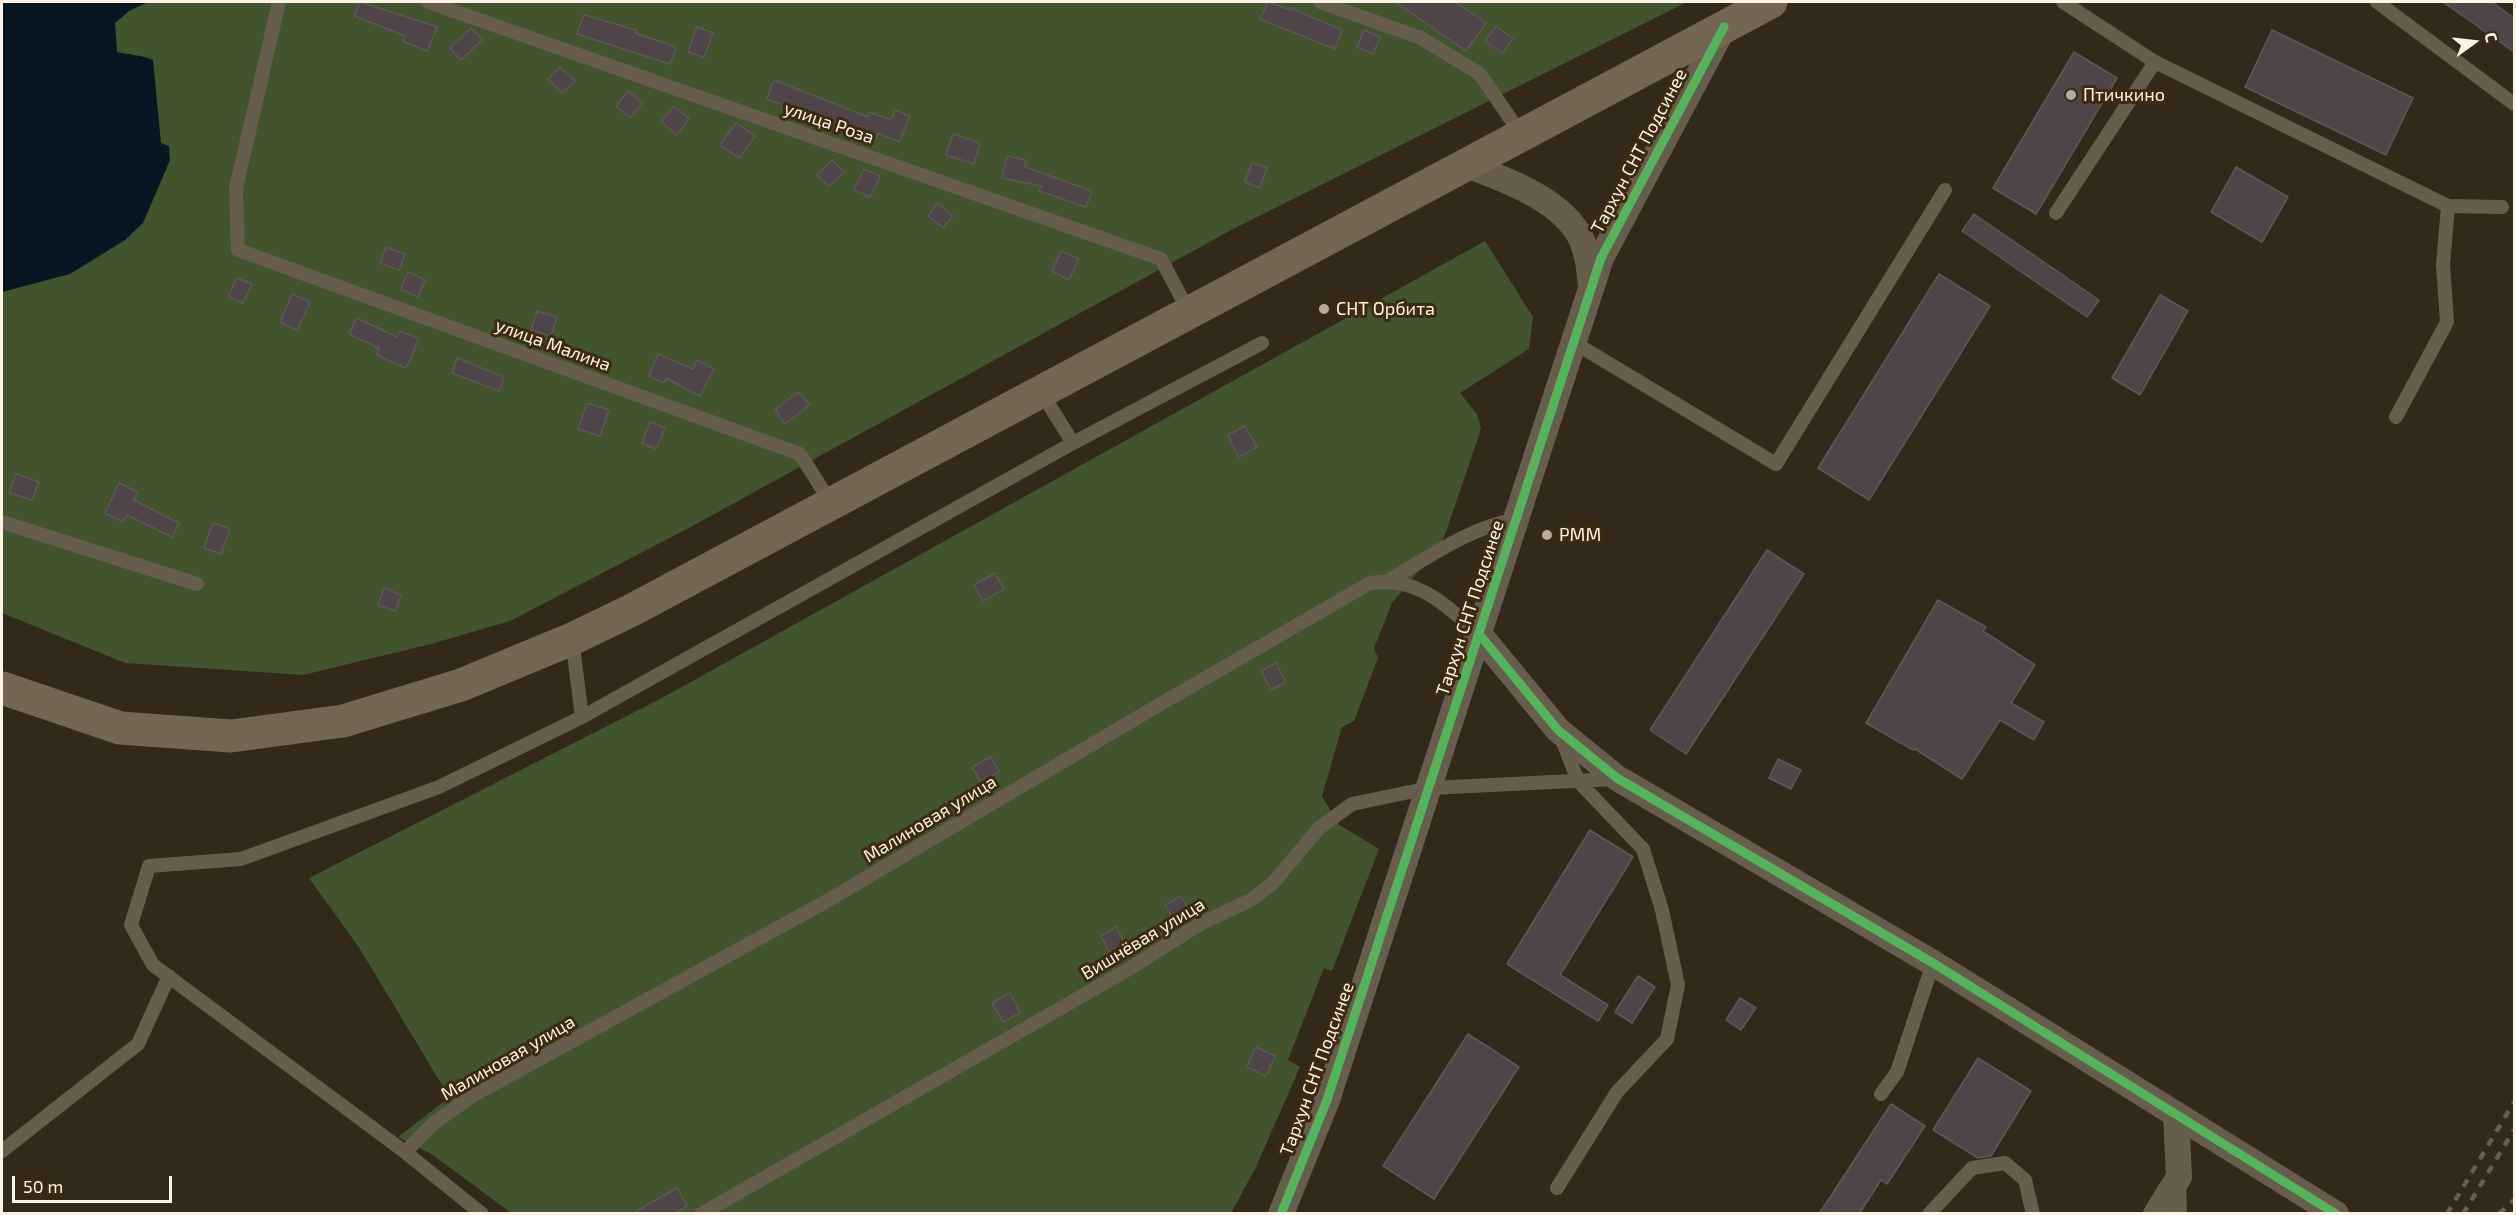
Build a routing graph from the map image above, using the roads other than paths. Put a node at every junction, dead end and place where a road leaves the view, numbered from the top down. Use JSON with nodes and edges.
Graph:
{"nodes":[{"id":1,"x":279,"y":2,"type":"edge"},
{"id":2,"x":428,"y":2,"type":"edge"},
{"id":3,"x":1320,"y":2,"type":"edge"},
{"id":4,"x":1771,"y":2,"type":"edge"},
{"id":5,"x":2063,"y":2,"type":"edge"},
{"id":6,"x":2377,"y":2,"type":"edge"},
{"id":7,"x":1724,"y":27,"type":"junction"},
{"id":8,"x":2155,"y":62,"type":"junction"},
{"id":9,"x":2514,"y":104,"type":"edge"},
{"id":10,"x":1522,"y":136,"type":"junction"},
{"id":11,"x":1467,"y":165,"type":"junction"},
{"id":12,"x":1946,"y":190,"type":"dead end"},
{"id":13,"x":2448,"y":206,"type":"junction"},
{"id":14,"x":2502,"y":207,"type":"dead end"},
{"id":15,"x":2056,"y":213,"type":"dead end"},
{"id":16,"x":1591,"y":288,"type":"junction"},
{"id":17,"x":1189,"y":312,"type":"junction"},
{"id":18,"x":1573,"y":342,"type":"junction"},
{"id":19,"x":1262,"y":343,"type":"dead end"},
{"id":20,"x":1040,"y":392,"type":"junction"},
{"id":21,"x":2396,"y":417,"type":"dead end"},
{"id":22,"x":1073,"y":443,"type":"junction"},
{"id":23,"x":831,"y":503,"type":"junction"},
{"id":24,"x":1515,"y":520,"type":"junction"},
{"id":25,"x":2,"y":522,"type":"edge"},
{"id":26,"x":1389,"y":580,"type":"junction"},
{"id":27,"x":197,"y":584,"type":"dead end"},
{"id":28,"x":1479,"y":634,"type":"junction"},
{"id":29,"x":572,"y":639,"type":"junction"},
{"id":30,"x":2,"y":688,"type":"edge"},
{"id":31,"x":582,"y":717,"type":"junction"},
{"id":32,"x":1558,"y":730,"type":"junction"},
{"id":33,"x":1617,"y":778,"type":"junction"},
{"id":34,"x":1578,"y":781,"type":"junction"},
{"id":35,"x":1429,"y":788,"type":"junction"},
{"id":36,"x":1933,"y":963,"type":"junction"},
{"id":37,"x":169,"y":976,"type":"junction"},
{"id":38,"x":1881,"y":1095,"type":"dead end"},
{"id":39,"x":2176,"y":1114,"type":"junction"},
{"id":40,"x":2,"y":1151,"type":"edge"},
{"id":41,"x":405,"y":1152,"type":"junction"},
{"id":42,"x":2179,"y":1177,"type":"junction"},
{"id":43,"x":1557,"y":1188,"type":"dead end"},
{"id":44,"x":482,"y":1214,"type":"edge"},
{"id":45,"x":701,"y":1214,"type":"edge"},
{"id":46,"x":1281,"y":1214,"type":"edge"},
{"id":47,"x":1929,"y":1214,"type":"edge"},
{"id":48,"x":2033,"y":1214,"type":"edge"},
{"id":49,"x":2156,"y":1214,"type":"edge"},
{"id":50,"x":2180,"y":1214,"type":"edge"},
{"id":51,"x":2336,"y":1214,"type":"edge"}],
"edges":[{"from":1,"to":23,"type":"lane","name":"улица Малина"},
{"from":2,"to":17,"type":"lane","name":"улица Роза"},
{"from":3,"to":10,"type":"lane"},
{"from":4,"to":7,"type":"main road"},
{"from":5,"to":8,"type":"lane"},
{"from":6,"to":9,"type":"lane"},
{"from":7,"to":10,"type":"main road"},
{"from":7,"to":16,"type":"street","name":"Тархун СНТ Подсинее"},
{"from":8,"to":13,"type":"lane"},
{"from":8,"to":15,"type":"lane"},
{"from":10,"to":11,"type":"main road"},
{"from":11,"to":16,"type":"street"},
{"from":11,"to":17,"type":"main road"},
{"from":12,"to":18,"type":"lane"},
{"from":13,"to":14,"type":"lane"},
{"from":13,"to":21,"type":"lane"},
{"from":16,"to":18,"type":"street","name":"Тархун СНТ Подсинее"},
{"from":17,"to":20,"type":"main road"},
{"from":18,"to":24,"type":"street","name":"Тархун СНТ Подсинее"},
{"from":19,"to":22,"type":"lane"},
{"from":20,"to":22,"type":"lane"},
{"from":20,"to":23,"type":"main road"},
{"from":22,"to":31,"type":"lane"},
{"from":23,"to":29,"type":"main road"},
{"from":24,"to":26,"type":"lane","name":"Малиновая улица"},
{"from":24,"to":28,"type":"street","name":"Тархун СНТ Подсинее"},
{"from":25,"to":27,"type":"lane"},
{"from":26,"to":28,"type":"lane"},
{"from":26,"to":41,"type":"lane","name":"Малиновая улица"},
{"from":28,"to":32,"type":"street"},
{"from":28,"to":35,"type":"street","name":"Тархун СНТ Подсинее"},
{"from":29,"to":30,"type":"main road"},
{"from":29,"to":31,"type":"lane"},
{"from":31,"to":37,"type":"lane"},
{"from":32,"to":33,"type":"street"},
{"from":32,"to":34,"type":"lane"},
{"from":33,"to":34,"type":"lane","name":"Вишнёвая улица"},
{"from":33,"to":36,"type":"street"},
{"from":34,"to":35,"type":"lane","name":"Вишнёвая улица"},
{"from":34,"to":43,"type":"lane"},
{"from":35,"to":45,"type":"lane","name":"Вишнёвая улица"},
{"from":35,"to":46,"type":"street","name":"Тархун СНТ Подсинее"},
{"from":36,"to":38,"type":"lane"},
{"from":36,"to":39,"type":"street"},
{"from":37,"to":40,"type":"lane"},
{"from":37,"to":41,"type":"lane"},
{"from":39,"to":42,"type":"street"},
{"from":39,"to":51,"type":"street"},
{"from":41,"to":44,"type":"lane"},
{"from":42,"to":49,"type":"street"},
{"from":42,"to":50,"type":"lane"},
{"from":47,"to":48,"type":"lane"}]}
